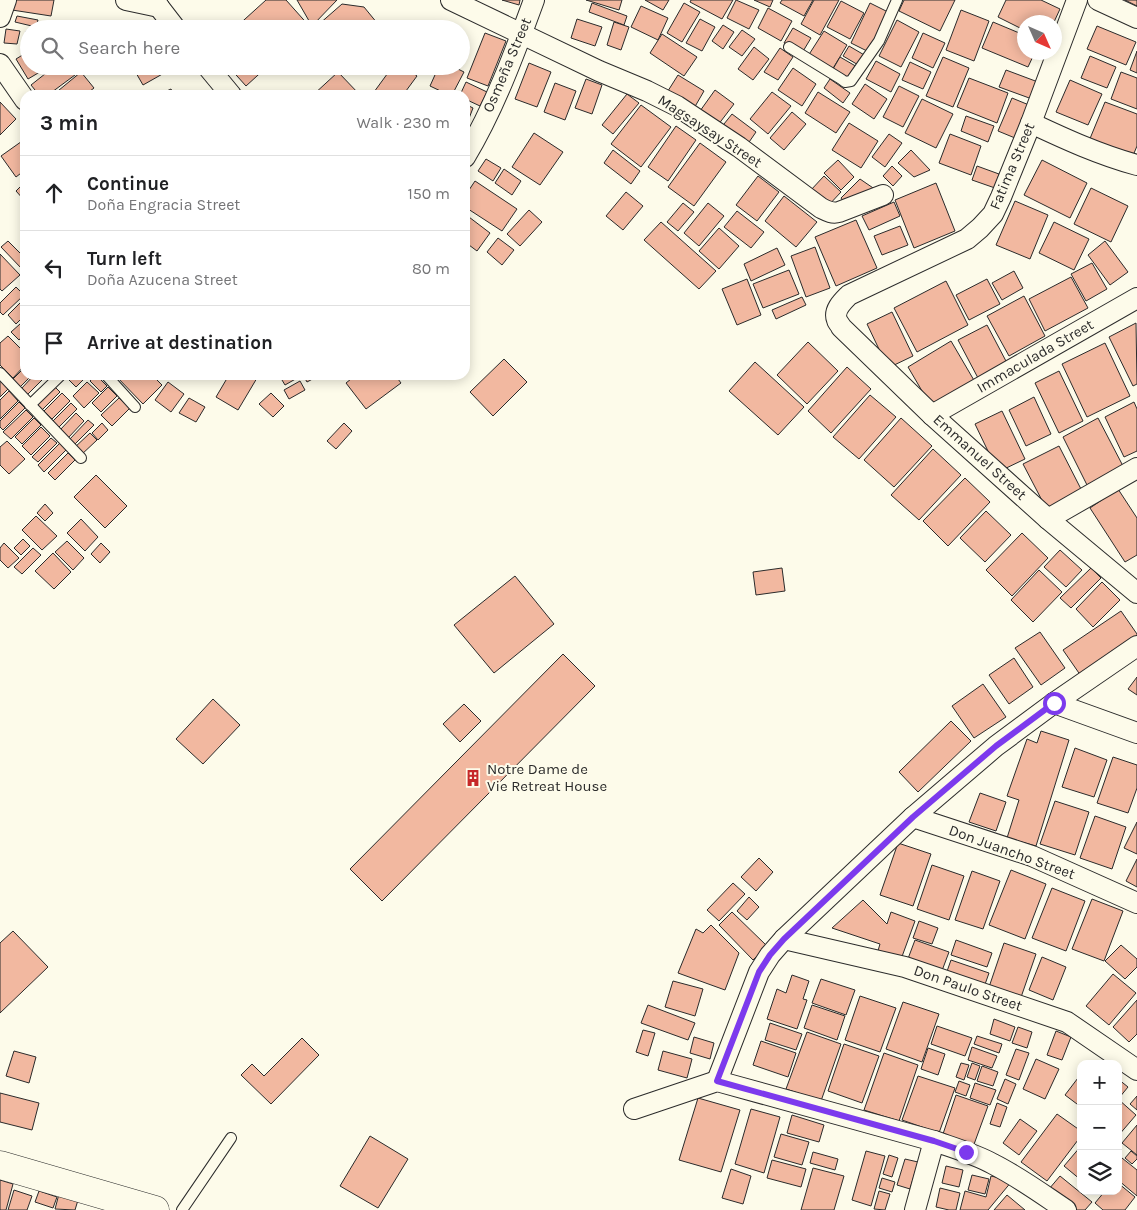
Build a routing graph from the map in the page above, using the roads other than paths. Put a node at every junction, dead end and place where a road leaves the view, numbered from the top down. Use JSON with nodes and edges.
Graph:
{"nodes":[{"id":1,"x":6,"y":0,"type":"edge"},
{"id":2,"x":126,"y":0,"type":"edge"},
{"id":3,"x":451,"y":0,"type":"edge"},
{"id":4,"x":534,"y":0,"type":"edge"},
{"id":5,"x":897,"y":0,"type":"edge"},
{"id":6,"x":1077,"y":0,"type":"edge"},
{"id":7,"x":1098,"y":0,"type":"edge"},
{"id":8,"x":160,"y":4,"type":"edge"},
{"id":9,"x":0,"y":17,"type":"edge"},
{"id":10,"x":1137,"y":18,"type":"edge"},
{"id":11,"x":170,"y":20,"type":"edge"},
{"id":12,"x":522,"y":34,"type":"junction"},
{"id":13,"x":790,"y":47,"type":"dead end"},
{"id":14,"x":0,"y":64,"type":"edge"},
{"id":15,"x":214,"y":75,"type":"edge"},
{"id":16,"x":227,"y":90,"type":"edge"},
{"id":17,"x":20,"y":93,"type":"edge"},
{"id":18,"x":1031,"y":123,"type":"junction"},
{"id":19,"x":470,"y":147,"type":"edge"},
{"id":20,"x":1137,"y":165,"type":"edge"},
{"id":21,"x":883,"y":194,"type":"dead end"},
{"id":22,"x":1137,"y":298,"type":"edge"},
{"id":23,"x":836,"y":311,"type":"joint"},
{"id":24,"x":0,"y":373,"type":"edge"},
{"id":25,"x":56,"y":380,"type":"edge"},
{"id":26,"x":111,"y":380,"type":"edge"},
{"id":27,"x":30,"y":405,"type":"junction"},
{"id":28,"x":135,"y":407,"type":"dead end"},
{"id":29,"x":932,"y":415,"type":"junction"},
{"id":30,"x":81,"y":458,"type":"dead end"},
{"id":31,"x":1137,"y":468,"type":"edge"},
{"id":32,"x":1048,"y":519,"type":"junction"},
{"id":33,"x":1137,"y":593,"type":"edge"},
{"id":34,"x":1137,"y":646,"type":"edge"},
{"id":35,"x":1054,"y":703,"type":"junction"},
{"id":36,"x":1137,"y":733,"type":"edge"},
{"id":37,"x":913,"y":817,"type":"junction"},
{"id":38,"x":1137,"y":903,"type":"edge"},
{"id":39,"x":784,"y":939,"type":"junction"},
{"id":40,"x":1137,"y":1070,"type":"edge"},
{"id":41,"x":717,"y":1081,"type":"junction"},
{"id":42,"x":634,"y":1109,"type":"dead end"},
{"id":43,"x":231,"y":1138,"type":"dead end"},
{"id":44,"x":934,"y":1141,"type":"junction"},
{"id":45,"x":0,"y":1165,"type":"edge"},
{"id":46,"x":155,"y":1210,"type":"edge"},
{"id":47,"x":182,"y":1210,"type":"edge"},
{"id":48,"x":915,"y":1210,"type":"edge"},
{"id":49,"x":1066,"y":1210,"type":"edge"}],
"edges":[{"from":1,"to":9,"type":"street"},
{"from":2,"to":8,"type":"street"},
{"from":3,"to":12,"type":"street","name":"Magsaysay Street"},
{"from":4,"to":12,"type":"street","name":"Osmeña Street"},
{"from":5,"to":13,"type":"lane"},
{"from":6,"to":18,"type":"street","name":"Fatima Street"},
{"from":7,"to":10,"type":"street"},
{"from":8,"to":11,"type":"street"},
{"from":12,"to":19,"type":"street","name":"Osmeña Street"},
{"from":12,"to":21,"type":"street","name":"Magsaysay Street"},
{"from":14,"to":17,"type":"street"},
{"from":15,"to":16,"type":"street"},
{"from":18,"to":20,"type":"street"},
{"from":18,"to":23,"type":"street","name":"Fatima Street"},
{"from":22,"to":29,"type":"street","name":"Immaculada Street"},
{"from":23,"to":29,"type":"street","name":"Emmanuel Street"},
{"from":24,"to":27,"type":"lane"},
{"from":25,"to":27,"type":"lane"},
{"from":26,"to":28,"type":"lane"},
{"from":27,"to":30,"type":"lane"},
{"from":29,"to":32,"type":"street","name":"Emmanuel Street"},
{"from":31,"to":32,"type":"street"},
{"from":32,"to":33,"type":"street","name":"Emmanuel Street"},
{"from":34,"to":35,"type":"street"},
{"from":35,"to":36,"type":"street"},
{"from":35,"to":37,"type":"street"},
{"from":37,"to":38,"type":"street","name":"Don Juancho Street"},
{"from":37,"to":39,"type":"street"},
{"from":39,"to":40,"type":"street","name":"Don Paulo Street"},
{"from":39,"to":41,"type":"street"},
{"from":41,"to":42,"type":"street"},
{"from":41,"to":44,"type":"street"},
{"from":43,"to":47,"type":"lane"},
{"from":44,"to":48,"type":"street"},
{"from":44,"to":49,"type":"street"},
{"from":45,"to":46,"type":"main road"}]}
